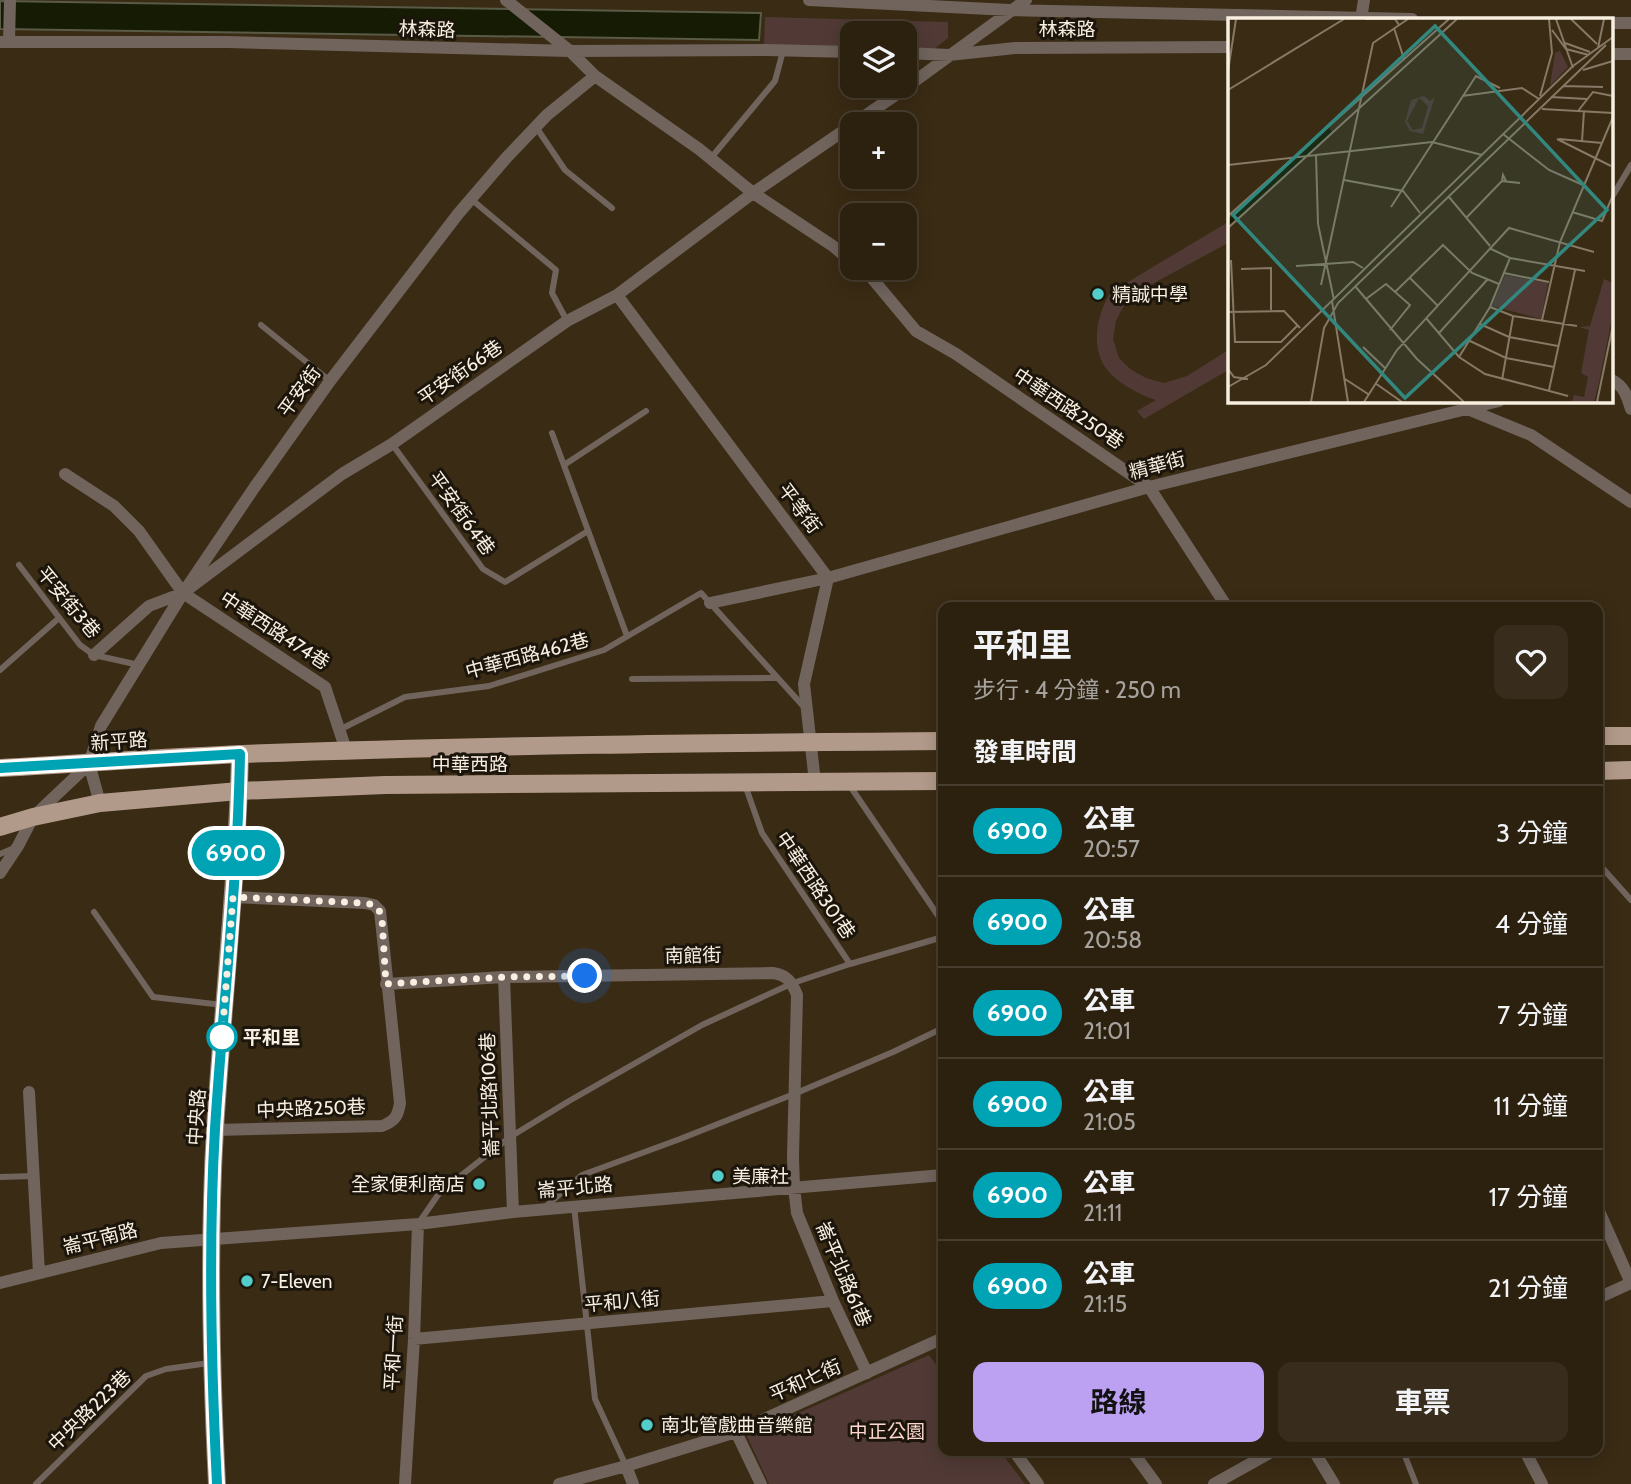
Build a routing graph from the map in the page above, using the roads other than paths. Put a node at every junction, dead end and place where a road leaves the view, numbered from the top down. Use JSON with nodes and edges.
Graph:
{"nodes":[{"id":1,"x":10,"y":0,"type":"edge"},
{"id":2,"x":506,"y":0,"type":"edge"},
{"id":3,"x":809,"y":0,"type":"edge"},
{"id":4,"x":1026,"y":0,"type":"edge"},
{"id":5,"x":1364,"y":0,"type":"edge"},
{"id":6,"x":838,"y":1,"type":"edge"},
{"id":7,"x":1010,"y":10,"type":"junction"},
{"id":8,"x":1263,"y":18,"type":"edge"},
{"id":9,"x":1361,"y":18,"type":"edge"},
{"id":10,"x":6,"y":39,"type":"edge"},
{"id":11,"x":1228,"y":47,"type":"edge"},
{"id":12,"x":783,"y":50,"type":"junction"},
{"id":13,"x":569,"y":51,"type":"junction"},
{"id":14,"x":840,"y":52,"type":"edge"},
{"id":15,"x":917,"y":54,"type":"edge"},
{"id":16,"x":949,"y":55,"type":"junction"},
{"id":17,"x":595,"y":76,"type":"junction"},
{"id":18,"x":871,"y":112,"type":"edge"},
{"id":19,"x":536,"y":127,"type":"junction"},
{"id":20,"x":840,"y":133,"type":"edge"},
{"id":21,"x":711,"y":158,"type":"junction"},
{"id":22,"x":1631,"y":165,"type":"edge"},
{"id":23,"x":753,"y":193,"type":"junction"},
{"id":24,"x":1614,"y":194,"type":"edge"},
{"id":25,"x":471,"y":199,"type":"junction"},
{"id":26,"x":612,"y":208,"type":"dead end"},
{"id":27,"x":840,"y":252,"type":"edge"},
{"id":28,"x":874,"y":280,"type":"edge"},
{"id":29,"x":617,"y":295,"type":"junction"},
{"id":30,"x":567,"y":321,"type":"junction"},
{"id":31,"x":261,"y":325,"type":"dead end"},
{"id":32,"x":330,"y":381,"type":"junction"},
{"id":33,"x":1614,"y":381,"type":"edge"},
{"id":34,"x":1494,"y":402,"type":"edge"},
{"id":35,"x":1465,"y":408,"type":"junction"},
{"id":36,"x":1631,"y":409,"type":"edge"},
{"id":37,"x":646,"y":411,"type":"dead end"},
{"id":38,"x":552,"y":433,"type":"dead end"},
{"id":39,"x":392,"y":444,"type":"junction"},
{"id":40,"x":564,"y":465,"type":"junction"},
{"id":41,"x":65,"y":474,"type":"dead end"},
{"id":42,"x":1149,"y":486,"type":"junction"},
{"id":43,"x":1631,"y":502,"type":"edge"},
{"id":44,"x":588,"y":531,"type":"junction"},
{"id":45,"x":19,"y":565,"type":"dead end"},
{"id":46,"x":828,"y":578,"type":"junction"},
{"id":47,"x":183,"y":593,"type":"junction"},
{"id":48,"x":1224,"y":602,"type":"edge"},
{"id":49,"x":710,"y":603,"type":"junction"},
{"id":50,"x":59,"y":618,"type":"junction"},
{"id":51,"x":627,"y":636,"type":"junction"},
{"id":52,"x":94,"y":655,"type":"junction"},
{"id":53,"x":139,"y":665,"type":"junction"},
{"id":54,"x":0,"y":670,"type":"edge"},
{"id":55,"x":777,"y":678,"type":"junction"},
{"id":56,"x":632,"y":679,"type":"dead end"},
{"id":57,"x":807,"y":710,"type":"junction"},
{"id":58,"x":340,"y":730,"type":"junction"},
{"id":59,"x":1603,"y":736,"type":"edge"},
{"id":60,"x":1631,"y":736,"type":"edge"},
{"id":61,"x":938,"y":741,"type":"edge"},
{"id":62,"x":810,"y":742,"type":"junction"},
{"id":63,"x":346,"y":750,"type":"junction"},
{"id":64,"x":240,"y":754,"type":"junction"},
{"id":65,"x":89,"y":764,"type":"junction"},
{"id":66,"x":0,"y":768,"type":"edge"},
{"id":67,"x":1631,"y":770,"type":"edge"},
{"id":68,"x":1603,"y":771,"type":"edge"},
{"id":69,"x":938,"y":781,"type":"edge"},
{"id":70,"x":815,"y":782,"type":"junction"},
{"id":71,"x":847,"y":782,"type":"junction"},
{"id":72,"x":744,"y":783,"type":"junction"},
{"id":73,"x":239,"y":791,"type":"junction"},
{"id":74,"x":100,"y":803,"type":"junction"},
{"id":75,"x":33,"y":817,"type":"junction"},
{"id":76,"x":0,"y":827,"type":"edge"},
{"id":77,"x":18,"y":846,"type":"junction"},
{"id":78,"x":0,"y":854,"type":"edge"},
{"id":79,"x":1603,"y":869,"type":"edge"},
{"id":80,"x":0,"y":873,"type":"edge"},
{"id":81,"x":233,"y":897,"type":"junction"},
{"id":82,"x":1631,"y":900,"type":"edge"},
{"id":83,"x":94,"y":912,"type":"dead end"},
{"id":84,"x":938,"y":916,"type":"edge"},
{"id":85,"x":938,"y":938,"type":"edge"},
{"id":86,"x":850,"y":964,"type":"junction"},
{"id":87,"x":504,"y":977,"type":"junction"},
{"id":88,"x":793,"y":983,"type":"junction"},
{"id":89,"x":386,"y":984,"type":"junction"},
{"id":90,"x":225,"y":1005,"type":"junction"},
{"id":91,"x":938,"y":1030,"type":"edge"},
{"id":92,"x":29,"y":1093,"type":"dead end"},
{"id":93,"x":794,"y":1094,"type":"junction"},
{"id":94,"x":215,"y":1130,"type":"junction"},
{"id":95,"x":510,"y":1137,"type":"junction"},
{"id":96,"x":938,"y":1175,"type":"edge"},
{"id":97,"x":34,"y":1176,"type":"junction"},
{"id":98,"x":0,"y":1177,"type":"edge"},
{"id":99,"x":794,"y":1187,"type":"junction"},
{"id":100,"x":574,"y":1206,"type":"junction"},
{"id":101,"x":542,"y":1209,"type":"junction"},
{"id":102,"x":513,"y":1212,"type":"junction"},
{"id":103,"x":1603,"y":1220,"type":"edge"},
{"id":104,"x":418,"y":1224,"type":"junction"},
{"id":105,"x":211,"y":1241,"type":"junction"},
{"id":106,"x":40,"y":1273,"type":"junction"},
{"id":107,"x":0,"y":1283,"type":"edge"},
{"id":108,"x":1631,"y":1283,"type":"edge"},
{"id":109,"x":1603,"y":1296,"type":"edge"},
{"id":110,"x":833,"y":1301,"type":"junction"},
{"id":111,"x":586,"y":1323,"type":"junction"},
{"id":112,"x":414,"y":1339,"type":"junction"},
{"id":113,"x":938,"y":1340,"type":"edge"},
{"id":114,"x":211,"y":1362,"type":"junction"},
{"id":115,"x":867,"y":1373,"type":"junction"},
{"id":116,"x":736,"y":1432,"type":"junction"},
{"id":117,"x":1018,"y":1456,"type":"edge"},
{"id":118,"x":1136,"y":1456,"type":"edge"},
{"id":119,"x":1264,"y":1456,"type":"edge"},
{"id":120,"x":1317,"y":1456,"type":"edge"},
{"id":121,"x":1405,"y":1456,"type":"edge"},
{"id":122,"x":1528,"y":1456,"type":"edge"},
{"id":123,"x":626,"y":1466,"type":"junction"},
{"id":124,"x":36,"y":1484,"type":"edge"},
{"id":125,"x":217,"y":1484,"type":"edge"},
{"id":126,"x":405,"y":1484,"type":"edge"},
{"id":127,"x":559,"y":1484,"type":"edge"},
{"id":128,"x":633,"y":1484,"type":"edge"},
{"id":129,"x":761,"y":1484,"type":"edge"},
{"id":130,"x":1038,"y":1484,"type":"edge"},
{"id":131,"x":1156,"y":1484,"type":"edge"},
{"id":132,"x":1214,"y":1484,"type":"edge"},
{"id":133,"x":1334,"y":1484,"type":"edge"},
{"id":134,"x":1416,"y":1484,"type":"edge"},
{"id":135,"x":1542,"y":1484,"type":"edge"}],
"edges":[{"from":1,"to":10,"type":"street"},
{"from":2,"to":13,"type":"street"},
{"from":3,"to":6,"type":"street","name":"林森路"},
{"from":4,"to":7,"type":"street","name":"平安街66巷"},
{"from":5,"to":9,"type":"street"},
{"from":6,"to":7,"type":"street","name":"林森路"},
{"from":7,"to":8,"type":"street","name":"林森路"},
{"from":7,"to":16,"type":"street","name":"平安街66巷"},
{"from":10,"to":13,"type":"street","name":"林森路"},
{"from":11,"to":16,"type":"street","name":"林森路"},
{"from":12,"to":13,"type":"street","name":"林森路"},
{"from":12,"to":14,"type":"street","name":"林森路"},
{"from":12,"to":21,"type":"lane"},
{"from":13,"to":17,"type":"street"},
{"from":15,"to":16,"type":"street","name":"林森路"},
{"from":16,"to":18,"type":"street","name":"平安街66巷"},
{"from":17,"to":19,"type":"street","name":"平安街"},
{"from":17,"to":21,"type":"street"},
{"from":19,"to":25,"type":"street","name":"平安街"},
{"from":19,"to":26,"type":"lane"},
{"from":20,"to":23,"type":"street","name":"平安街66巷"},
{"from":21,"to":23,"type":"street"},
{"from":22,"to":24,"type":"lane"},
{"from":23,"to":27,"type":"street"},
{"from":23,"to":29,"type":"street","name":"平安街66巷"},
{"from":25,"to":30,"type":"lane"},
{"from":25,"to":32,"type":"street","name":"平安街"},
{"from":28,"to":42,"type":"street","name":"中華西路250巷"},
{"from":29,"to":30,"type":"street","name":"平安街66巷"},
{"from":29,"to":46,"type":"street","name":"平等街"},
{"from":30,"to":39,"type":"street","name":"平安街66巷"},
{"from":31,"to":32,"type":"lane"},
{"from":32,"to":47,"type":"street","name":"平安街"},
{"from":33,"to":36,"type":"street"},
{"from":34,"to":35,"type":"street","name":"精華街"},
{"from":35,"to":42,"type":"street","name":"精華街"},
{"from":35,"to":43,"type":"street"},
{"from":37,"to":40,"type":"lane"},
{"from":38,"to":40,"type":"lane"},
{"from":39,"to":44,"type":"lane","name":"平安街64巷"},
{"from":39,"to":47,"type":"street","name":"平安街66巷"},
{"from":40,"to":44,"type":"lane"},
{"from":41,"to":47,"type":"street"},
{"from":42,"to":46,"type":"street","name":"精華街"},
{"from":42,"to":48,"type":"street","name":"中華西路250巷"},
{"from":44,"to":51,"type":"lane"},
{"from":45,"to":50,"type":"lane","name":"平安街3巷"},
{"from":46,"to":49,"type":"street","name":"精華街"},
{"from":46,"to":57,"type":"street"},
{"from":47,"to":52,"type":"street","name":"平安街66巷"},
{"from":47,"to":53,"type":"street","name":"平安街"},
{"from":47,"to":58,"type":"street","name":"中華西路474巷"},
{"from":49,"to":51,"type":"lane","name":"中華西路462巷"},
{"from":49,"to":55,"type":"lane"},
{"from":50,"to":52,"type":"lane","name":"平安街3巷"},
{"from":50,"to":54,"type":"lane"},
{"from":51,"to":58,"type":"lane","name":"中華西路462巷"},
{"from":52,"to":53,"type":"lane","name":"平安街3巷"},
{"from":53,"to":65,"type":"street","name":"平安街"},
{"from":55,"to":56,"type":"lane"},
{"from":55,"to":57,"type":"lane"},
{"from":57,"to":62,"type":"street"},
{"from":58,"to":63,"type":"street","name":"中華西路474巷"},
{"from":59,"to":60,"type":"main road"},
{"from":61,"to":62,"type":"main road","name":"中華西路"},
{"from":62,"to":63,"type":"main road","name":"中華西路"},
{"from":62,"to":70,"type":"street"},
{"from":63,"to":64,"type":"main road","name":"中華西路"},
{"from":64,"to":65,"type":"main road","name":"新平路"},
{"from":64,"to":73,"type":"street","name":"中央路"},
{"from":65,"to":66,"type":"main road","name":"新平路"},
{"from":65,"to":74,"type":"street"},
{"from":65,"to":75,"type":"street"},
{"from":67,"to":68,"type":"main road"},
{"from":69,"to":71,"type":"main road","name":"中華西路"},
{"from":70,"to":71,"type":"main road","name":"中華西路"},
{"from":70,"to":72,"type":"main road","name":"中華西路"},
{"from":71,"to":84,"type":"lane"},
{"from":72,"to":73,"type":"main road","name":"中華西路"},
{"from":72,"to":86,"type":"lane","name":"中華西路301巷"},
{"from":73,"to":74,"type":"main road","name":"中華西路"},
{"from":73,"to":81,"type":"street","name":"中央路"},
{"from":74,"to":75,"type":"main road","name":"中華西路"},
{"from":75,"to":76,"type":"main road","name":"中華西路"},
{"from":75,"to":77,"type":"street"},
{"from":77,"to":78,"type":"lane"},
{"from":77,"to":80,"type":"street"},
{"from":79,"to":82,"type":"lane"},
{"from":81,"to":89,"type":"street"},
{"from":81,"to":90,"type":"street","name":"中央路"},
{"from":83,"to":90,"type":"lane"},
{"from":85,"to":86,"type":"lane"},
{"from":86,"to":88,"type":"lane"},
{"from":87,"to":88,"type":"street","name":"南館街"},
{"from":87,"to":89,"type":"street","name":"南館街"},
{"from":87,"to":95,"type":"street","name":"崙平北路106巷"},
{"from":88,"to":93,"type":"street"},
{"from":88,"to":95,"type":"lane"},
{"from":89,"to":94,"type":"street","name":"中央路250巷"},
{"from":90,"to":94,"type":"street","name":"中央路"},
{"from":91,"to":93,"type":"lane"},
{"from":92,"to":97,"type":"street"},
{"from":93,"to":99,"type":"street"},
{"from":93,"to":101,"type":"lane"},
{"from":94,"to":105,"type":"street","name":"中央路"},
{"from":95,"to":102,"type":"street","name":"崙平北路106巷"},
{"from":95,"to":104,"type":"lane"},
{"from":96,"to":99,"type":"street","name":"崙平北路"},
{"from":97,"to":98,"type":"lane"},
{"from":97,"to":106,"type":"street"},
{"from":99,"to":100,"type":"street","name":"崙平北路"},
{"from":99,"to":110,"type":"street","name":"崙平北路61巷"},
{"from":100,"to":101,"type":"street","name":"崙平北路"},
{"from":100,"to":111,"type":"lane"},
{"from":101,"to":102,"type":"street","name":"崙平北路"},
{"from":102,"to":104,"type":"street","name":"崙平北路"},
{"from":103,"to":108,"type":"street"},
{"from":104,"to":105,"type":"street","name":"崙平北路"},
{"from":104,"to":112,"type":"street","name":"平和一街"},
{"from":105,"to":106,"type":"street","name":"崙平南路"},
{"from":105,"to":114,"type":"street","name":"中央路"},
{"from":106,"to":107,"type":"street","name":"崙平南路"},
{"from":108,"to":109,"type":"street"},
{"from":110,"to":111,"type":"street","name":"平和八街"},
{"from":110,"to":115,"type":"street","name":"崙平北路61巷"},
{"from":111,"to":112,"type":"street","name":"平和八街"},
{"from":111,"to":123,"type":"lane"},
{"from":112,"to":126,"type":"street","name":"平和一街"},
{"from":113,"to":115,"type":"street","name":"平和七街"},
{"from":114,"to":124,"type":"lane","name":"中央路223巷"},
{"from":114,"to":125,"type":"street","name":"中央路"},
{"from":115,"to":116,"type":"street","name":"平和七街"},
{"from":116,"to":123,"type":"street","name":"平和七街"},
{"from":116,"to":129,"type":"street"},
{"from":117,"to":130,"type":"street"},
{"from":118,"to":131,"type":"street"},
{"from":119,"to":132,"type":"street"},
{"from":120,"to":133,"type":"street"},
{"from":121,"to":134,"type":"lane"},
{"from":122,"to":135,"type":"street"},
{"from":123,"to":127,"type":"street","name":"平和七街"},
{"from":123,"to":128,"type":"street"}]}
